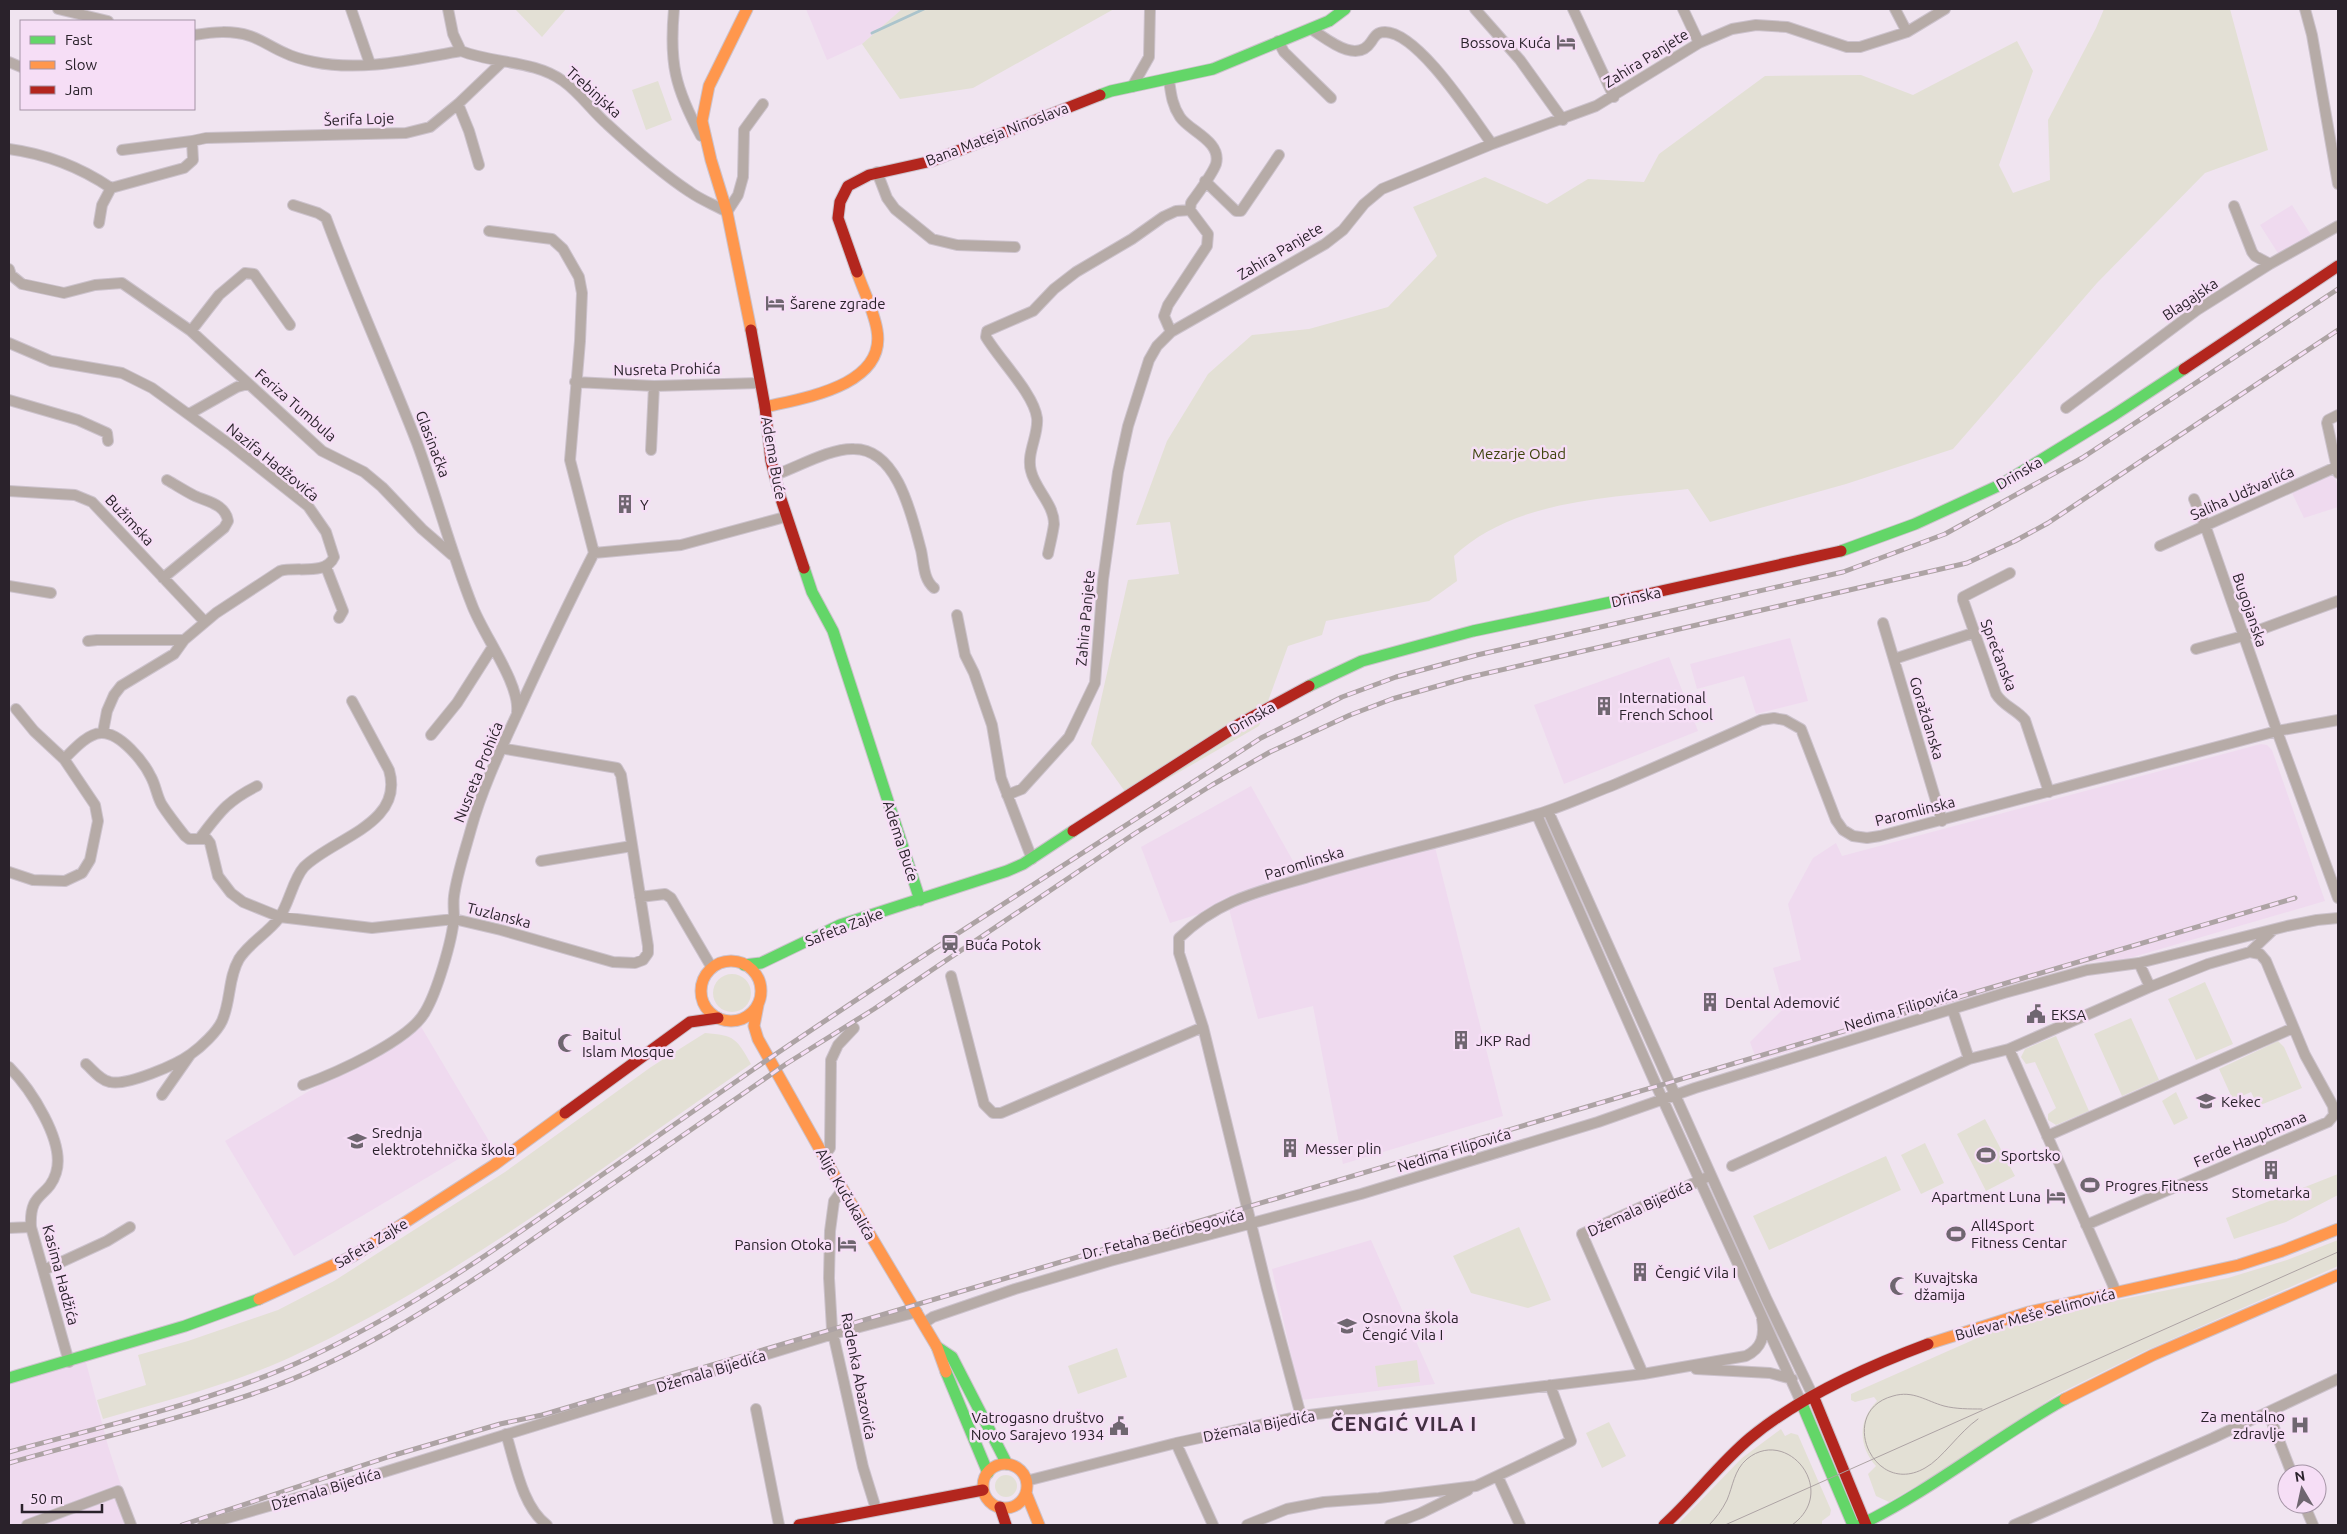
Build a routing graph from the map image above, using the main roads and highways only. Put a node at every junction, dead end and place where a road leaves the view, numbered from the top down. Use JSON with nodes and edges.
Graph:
{"nodes":[{"id":1,"x":747,"y":9,"type":"edge"},
{"id":2,"x":1345,"y":9,"type":"edge"},
{"id":3,"x":2338,"y":266,"type":"edge"},
{"id":4,"x":765,"y":407,"type":"junction"},
{"id":5,"x":920,"y":900,"type":"junction"},
{"id":6,"x":770,"y":959,"type":"junction"},
{"id":7,"x":744,"y":965,"type":"junction"},
{"id":8,"x":760,"y":986,"type":"junction"},
{"id":9,"x":701,"y":995,"type":"junction"},
{"id":10,"x":758,"y":1005,"type":"junction"},
{"id":11,"x":723,"y":1020,"type":"junction"},
{"id":12,"x":690,"y":1022,"type":"junction"},
{"id":13,"x":758,"y":1039,"type":"junction"},
{"id":14,"x":2338,"y":1229,"type":"edge"},
{"id":15,"x":2338,"y":1275,"type":"edge"},
{"id":16,"x":938,"y":1347,"type":"junction"},
{"id":17,"x":9,"y":1378,"type":"edge"},
{"id":18,"x":1814,"y":1398,"type":"junction"},
{"id":19,"x":1802,"y":1404,"type":"junction"},
{"id":20,"x":1007,"y":1464,"type":"junction"},
{"id":21,"x":988,"y":1473,"type":"junction"},
{"id":22,"x":983,"y":1490,"type":"junction"},
{"id":23,"x":1026,"y":1493,"type":"junction"},
{"id":24,"x":1000,"y":1507,"type":"junction"},
{"id":25,"x":799,"y":1525,"type":"edge"},
{"id":26,"x":1006,"y":1525,"type":"edge"},
{"id":27,"x":1040,"y":1525,"type":"edge"},
{"id":28,"x":1664,"y":1525,"type":"edge"},
{"id":29,"x":1861,"y":1525,"type":"edge"}],
"edges":[{"from":1,"to":4,"type":"main road","name":"Adema Buće"},
{"from":2,"to":4,"type":"main road","name":"Bana Mateja Ninoslava"},
{"from":3,"to":5,"type":"main road","name":"Drinska"},
{"from":4,"to":5,"type":"main road","name":"Adema Buće"},
{"from":5,"to":6,"type":"main road","name":"Safeta Zajke"},
{"from":6,"to":7,"type":"main road","name":"Safeta Zajke"},
{"from":6,"to":8,"type":"main road"},
{"from":7,"to":8,"type":"main road"},
{"from":7,"to":9,"type":"main road"},
{"from":8,"to":10,"type":"main road"},
{"from":9,"to":11,"type":"main road"},
{"from":9,"to":12,"type":"main road","name":"Safeta Zajke"},
{"from":10,"to":11,"type":"main road"},
{"from":10,"to":13,"type":"main road","name":"Alije Kučukalića"},
{"from":11,"to":12,"type":"main road","name":"Safeta Zajke"},
{"from":11,"to":13,"type":"main road","name":"Alije Kučukalića"},
{"from":12,"to":17,"type":"main road","name":"Safeta Zajke"},
{"from":13,"to":16,"type":"main road","name":"Alije Kučukalića"},
{"from":14,"to":18,"type":"main road","name":"Bulevar Meše Selimovića"},
{"from":15,"to":29,"type":"main road"},
{"from":16,"to":20,"type":"main road","name":"Alije Kučukalića"},
{"from":16,"to":21,"type":"main road","name":"Alije Kučukalića"},
{"from":18,"to":19,"type":"main road","name":"Bulevar Meše Selimovića"},
{"from":18,"to":29,"type":"main road","name":"Džemala Bijedića"},
{"from":19,"to":28,"type":"main road","name":"Bulevar Meše Selimovića"},
{"from":19,"to":29,"type":"main road","name":"Džemala Bijedića"},
{"from":20,"to":21,"type":"main road"},
{"from":20,"to":23,"type":"main road"},
{"from":21,"to":22,"type":"main road"},
{"from":22,"to":24,"type":"main road"},
{"from":22,"to":25,"type":"main road"},
{"from":23,"to":24,"type":"main road"},
{"from":23,"to":27,"type":"main road"},
{"from":24,"to":26,"type":"main road"}]}
